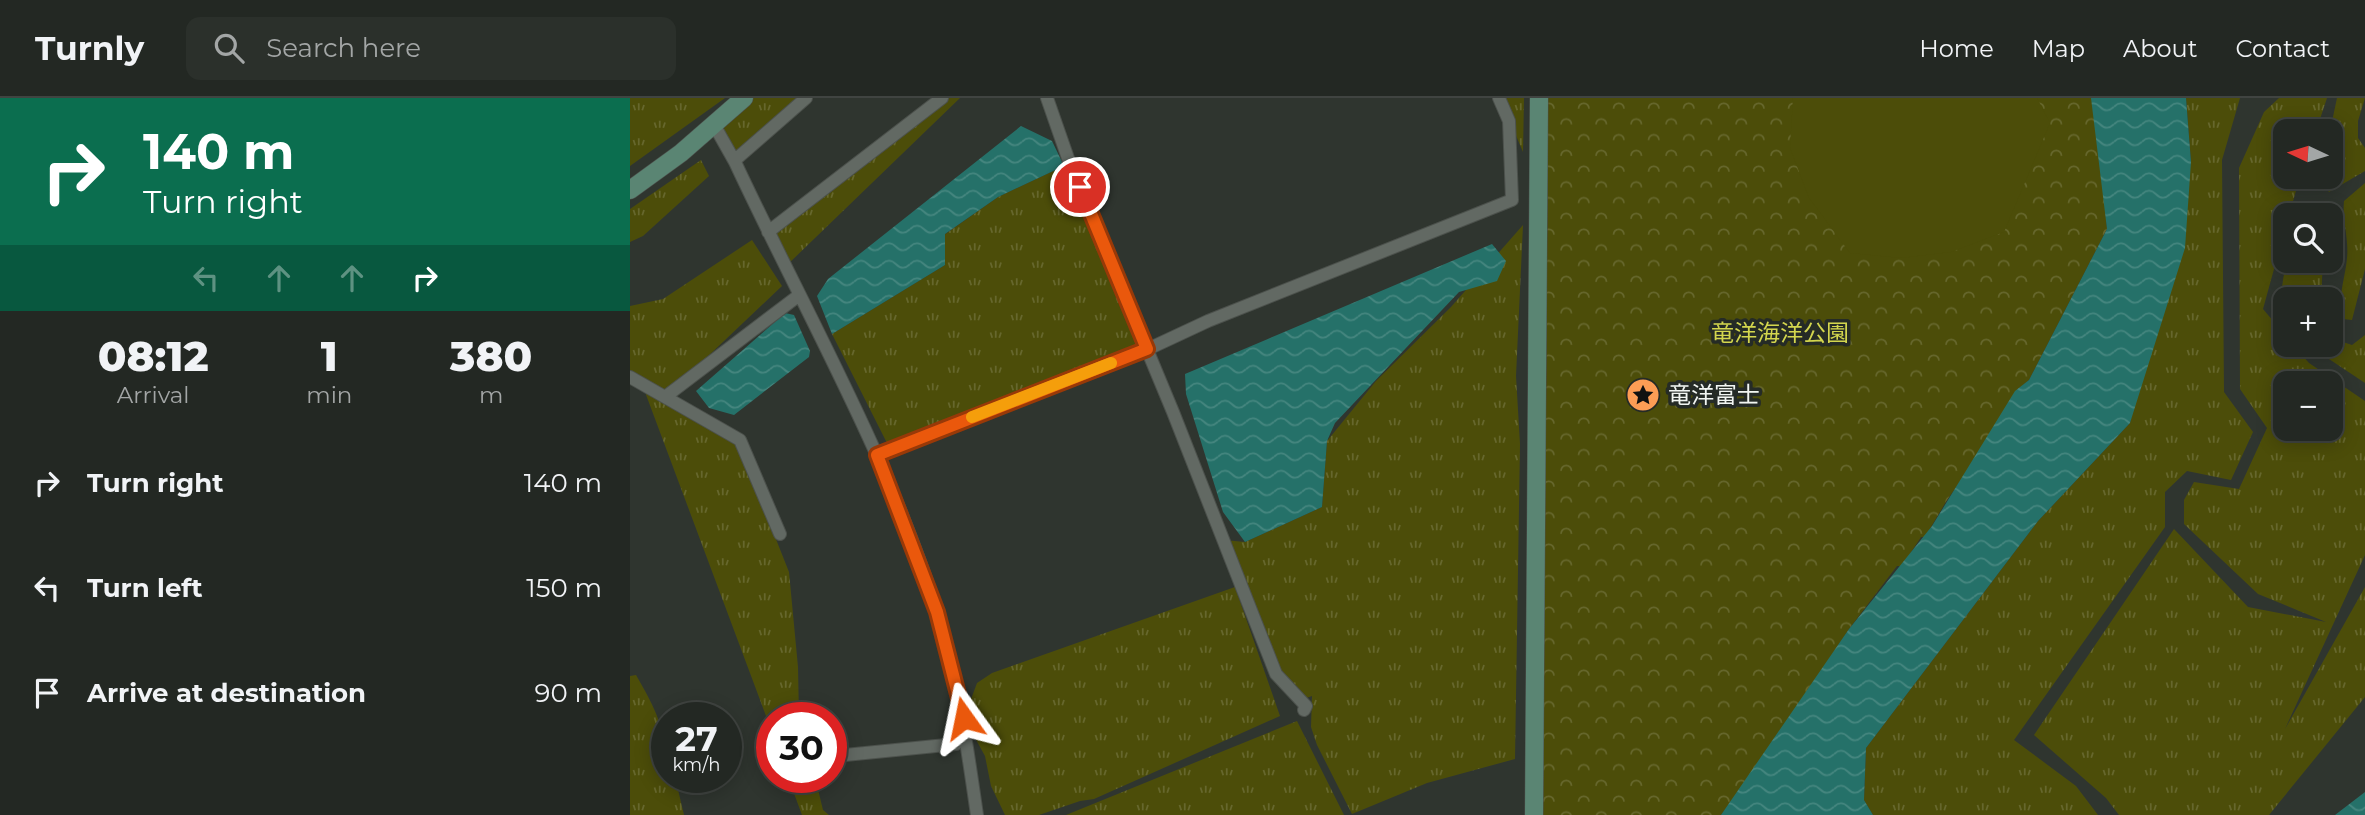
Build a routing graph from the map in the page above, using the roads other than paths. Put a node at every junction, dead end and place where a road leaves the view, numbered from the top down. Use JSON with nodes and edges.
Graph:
{"nodes":[{"id":1,"x":744,"y":98,"type":"edge"},
{"id":2,"x":806,"y":98,"type":"edge"},
{"id":3,"x":942,"y":98,"type":"edge"},
{"id":4,"x":1046,"y":98,"type":"edge"},
{"id":5,"x":1499,"y":98,"type":"edge"},
{"id":6,"x":1539,"y":98,"type":"edge"},
{"id":7,"x":713,"y":123,"type":"junction"},
{"id":8,"x":734,"y":160,"type":"junction"},
{"id":9,"x":630,"y":190,"type":"edge"},
{"id":10,"x":768,"y":232,"type":"junction"},
{"id":11,"x":798,"y":296,"type":"junction"},
{"id":12,"x":1147,"y":349,"type":"junction"},
{"id":13,"x":630,"y":377,"type":"edge"},
{"id":14,"x":665,"y":397,"type":"junction"},
{"id":15,"x":877,"y":455,"type":"junction"},
{"id":16,"x":780,"y":534,"type":"dead end"},
{"id":17,"x":1304,"y":710,"type":"dead end"},
{"id":18,"x":964,"y":718,"type":"junction"},
{"id":19,"x":847,"y":756,"type":"edge"},
{"id":20,"x":977,"y":815,"type":"edge"},
{"id":21,"x":1534,"y":815,"type":"edge"}],
"edges":[{"from":1,"to":7,"type":"street"},
{"from":2,"to":8,"type":"street"},
{"from":3,"to":10,"type":"street"},
{"from":4,"to":12,"type":"street"},
{"from":5,"to":12,"type":"street"},
{"from":6,"to":21,"type":"street"},
{"from":7,"to":8,"type":"street"},
{"from":7,"to":9,"type":"street"},
{"from":8,"to":10,"type":"street"},
{"from":10,"to":11,"type":"street"},
{"from":11,"to":14,"type":"street"},
{"from":11,"to":15,"type":"street"},
{"from":12,"to":15,"type":"street"},
{"from":12,"to":17,"type":"street"},
{"from":13,"to":14,"type":"street"},
{"from":14,"to":16,"type":"street"},
{"from":15,"to":18,"type":"street"},
{"from":18,"to":19,"type":"street"},
{"from":18,"to":20,"type":"street"}]}
